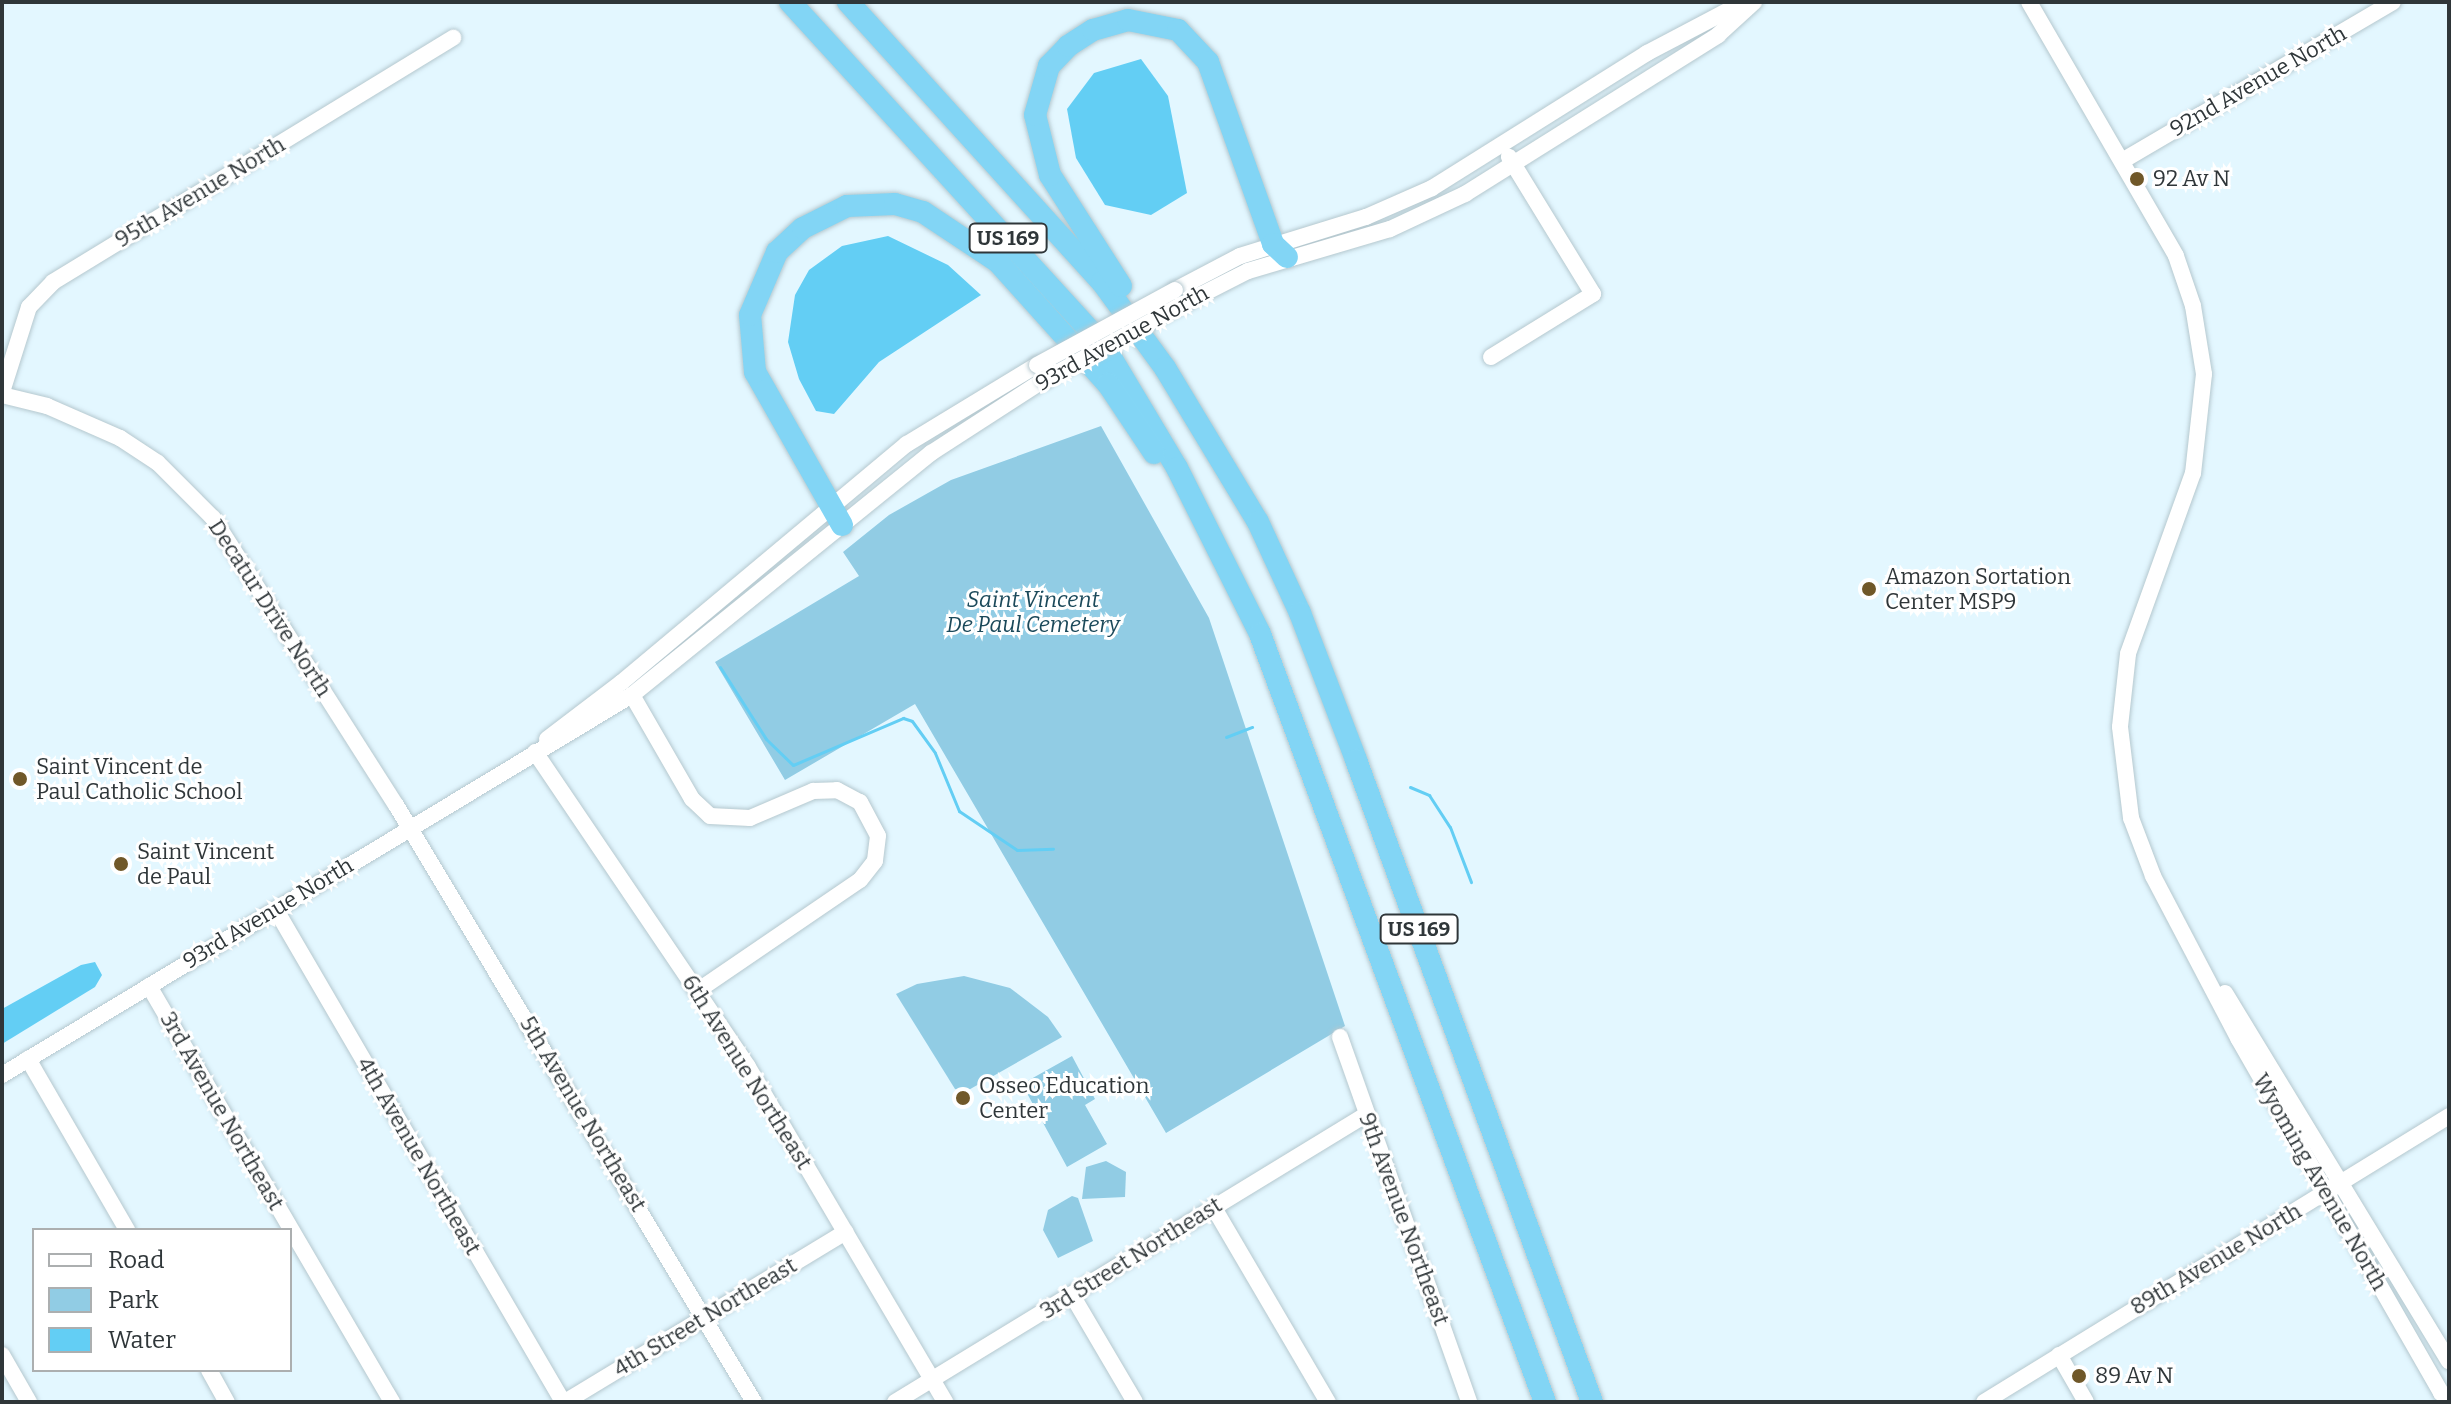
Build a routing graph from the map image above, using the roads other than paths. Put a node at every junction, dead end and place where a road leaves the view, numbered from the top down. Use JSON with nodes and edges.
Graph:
{"nodes":[{"id":1,"x":778,"y":2,"type":"edge"},
{"id":2,"x":790,"y":2,"type":"edge"},
{"id":3,"x":848,"y":2,"type":"edge"},
{"id":4,"x":867,"y":2,"type":"edge"},
{"id":5,"x":1744,"y":2,"type":"edge"},
{"id":6,"x":1754,"y":2,"type":"edge"},
{"id":7,"x":2029,"y":2,"type":"edge"},
{"id":8,"x":2393,"y":2,"type":"edge"},
{"id":9,"x":453,"y":38,"type":"dead end"},
{"id":10,"x":874,"y":93,"type":"junction"},
{"id":11,"x":962,"y":126,"type":"junction"},
{"id":12,"x":1502,"y":145,"type":"junction"},
{"id":13,"x":2122,"y":161,"type":"junction"},
{"id":14,"x":1514,"y":164,"type":"junction"},
{"id":15,"x":1280,"y":250,"type":"junction"},
{"id":16,"x":1491,"y":357,"type":"dead end"},
{"id":17,"x":1165,"y":368,"type":"junction"},
{"id":18,"x":2,"y":394,"type":"edge"},
{"id":19,"x":836,"y":515,"type":"junction"},
{"id":20,"x":1219,"y":546,"type":"junction"},
{"id":21,"x":632,"y":695,"type":"junction"},
{"id":22,"x":535,"y":752,"type":"junction"},
{"id":23,"x":409,"y":827,"type":"junction"},
{"id":24,"x":276,"y":910,"type":"junction"},
{"id":25,"x":2200,"y":960,"type":"junction"},
{"id":26,"x":149,"y":986,"type":"junction"},
{"id":27,"x":697,"y":991,"type":"junction"},
{"id":28,"x":1340,"y":1037,"type":"dead end"},
{"id":29,"x":28,"y":1059,"type":"junction"},
{"id":30,"x":2,"y":1075,"type":"edge"},
{"id":31,"x":1367,"y":1114,"type":"junction"},
{"id":32,"x":2449,"y":1116,"type":"edge"},
{"id":33,"x":2342,"y":1182,"type":"junction"},
{"id":34,"x":2325,"y":1193,"type":"junction"},
{"id":35,"x":1214,"y":1208,"type":"junction"},
{"id":36,"x":126,"y":1228,"type":"edge"},
{"id":37,"x":290,"y":1228,"type":"edge"},
{"id":38,"x":292,"y":1231,"type":"edge"},
{"id":39,"x":846,"y":1232,"type":"junction"},
{"id":40,"x":1072,"y":1295,"type":"junction"},
{"id":41,"x":705,"y":1318,"type":"junction"},
{"id":42,"x":2,"y":1355,"type":"edge"},
{"id":43,"x":2059,"y":1355,"type":"junction"},
{"id":44,"x":2449,"y":1361,"type":"edge"},
{"id":45,"x":210,"y":1372,"type":"edge"},
{"id":46,"x":932,"y":1380,"type":"junction"},
{"id":47,"x":2449,"y":1398,"type":"edge"},
{"id":48,"x":29,"y":1402,"type":"edge"},
{"id":49,"x":227,"y":1402,"type":"edge"},
{"id":50,"x":392,"y":1402,"type":"edge"},
{"id":51,"x":564,"y":1402,"type":"edge"},
{"id":52,"x":754,"y":1402,"type":"edge"},
{"id":53,"x":895,"y":1402,"type":"edge"},
{"id":54,"x":945,"y":1402,"type":"edge"},
{"id":55,"x":1135,"y":1402,"type":"edge"},
{"id":56,"x":1328,"y":1402,"type":"edge"},
{"id":57,"x":1469,"y":1402,"type":"edge"},
{"id":58,"x":1545,"y":1402,"type":"edge"},
{"id":59,"x":1592,"y":1402,"type":"edge"},
{"id":60,"x":1984,"y":1402,"type":"edge"},
{"id":61,"x":2086,"y":1402,"type":"edge"}],
"edges":[{"from":1,"to":10,"type":"highway"},
{"from":2,"to":10,"type":"highway","number":"US 169"},
{"from":3,"to":11,"type":"highway","number":"US 169"},
{"from":4,"to":11,"type":"highway"},
{"from":5,"to":12,"type":"street","name":"93rd Avenue North"},
{"from":6,"to":14,"type":"street","name":"93rd Avenue North"},
{"from":7,"to":13,"type":"street","name":"Wyoming Avenue North"},
{"from":8,"to":13,"type":"street","name":"92nd Avenue North"},
{"from":9,"to":18,"type":"street","name":"95th Avenue North"},
{"from":10,"to":20,"type":"highway","number":"US 169"},
{"from":11,"to":17,"type":"highway","number":"US 169"},
{"from":12,"to":14,"type":"street"},
{"from":12,"to":15,"type":"street","name":"93rd Avenue North"},
{"from":13,"to":25,"type":"street","name":"Wyoming Avenue North"},
{"from":14,"to":15,"type":"street","name":"93rd Avenue North"},
{"from":14,"to":16,"type":"street"},
{"from":15,"to":17,"type":"highway"},
{"from":15,"to":19,"type":"street","name":"93rd Avenue North","bridge":true},
{"from":17,"to":59,"type":"highway","number":"US 169"},
{"from":18,"to":23,"type":"street","name":"Decatur Drive North"},
{"from":19,"to":20,"type":"highway"},
{"from":19,"to":21,"type":"street","name":"93rd Avenue North"},
{"from":19,"to":22,"type":"street","name":"93rd Avenue North"},
{"from":20,"to":58,"type":"highway","number":"US 169"},
{"from":21,"to":22,"type":"street","name":"93rd Avenue North"},
{"from":21,"to":27,"type":"street"},
{"from":22,"to":23,"type":"street","name":"93rd Avenue North"},
{"from":22,"to":27,"type":"street","name":"6th Avenue Northeast"},
{"from":23,"to":24,"type":"street","name":"93rd Avenue North"},
{"from":23,"to":41,"type":"street","name":"5th Avenue Northeast"},
{"from":24,"to":26,"type":"street","name":"93rd Avenue North"},
{"from":24,"to":51,"type":"street","name":"4th Avenue Northeast"},
{"from":25,"to":33,"type":"street","name":"Wyoming Avenue North"},
{"from":25,"to":34,"type":"street","name":"Wyoming Avenue North"},
{"from":26,"to":29,"type":"street","name":"93rd Avenue North"},
{"from":26,"to":37,"type":"street","name":"3rd Avenue Northeast"},
{"from":27,"to":39,"type":"street","name":"6th Avenue Northeast"},
{"from":28,"to":31,"type":"street","name":"9th Avenue Northeast"},
{"from":29,"to":30,"type":"street","name":"93rd Avenue North"},
{"from":29,"to":36,"type":"street"},
{"from":31,"to":35,"type":"street","name":"3rd Street Northeast"},
{"from":31,"to":57,"type":"street","name":"9th Avenue Northeast"},
{"from":32,"to":33,"type":"street","name":"89th Avenue North"},
{"from":33,"to":34,"type":"street","name":"89th Avenue North"},
{"from":33,"to":44,"type":"street","name":"Wyoming Avenue North"},
{"from":34,"to":43,"type":"street","name":"89th Avenue North"},
{"from":34,"to":47,"type":"street","name":"Wyoming Avenue North"},
{"from":35,"to":40,"type":"street","name":"3rd Street Northeast"},
{"from":35,"to":56,"type":"street"},
{"from":38,"to":50,"type":"street","name":"3rd Avenue Northeast"},
{"from":39,"to":41,"type":"street","name":"4th Street Northeast"},
{"from":39,"to":46,"type":"street","name":"6th Avenue Northeast"},
{"from":40,"to":46,"type":"street","name":"3rd Street Northeast"},
{"from":40,"to":55,"type":"street"},
{"from":41,"to":51,"type":"street","name":"4th Street Northeast"},
{"from":41,"to":52,"type":"street","name":"5th Avenue Northeast"},
{"from":42,"to":48,"type":"street"},
{"from":43,"to":60,"type":"street","name":"89th Avenue North"},
{"from":43,"to":61,"type":"street"},
{"from":45,"to":49,"type":"street"},
{"from":46,"to":53,"type":"street","name":"3rd Street Northeast"},
{"from":46,"to":54,"type":"street","name":"6th Avenue Northeast"}]}
